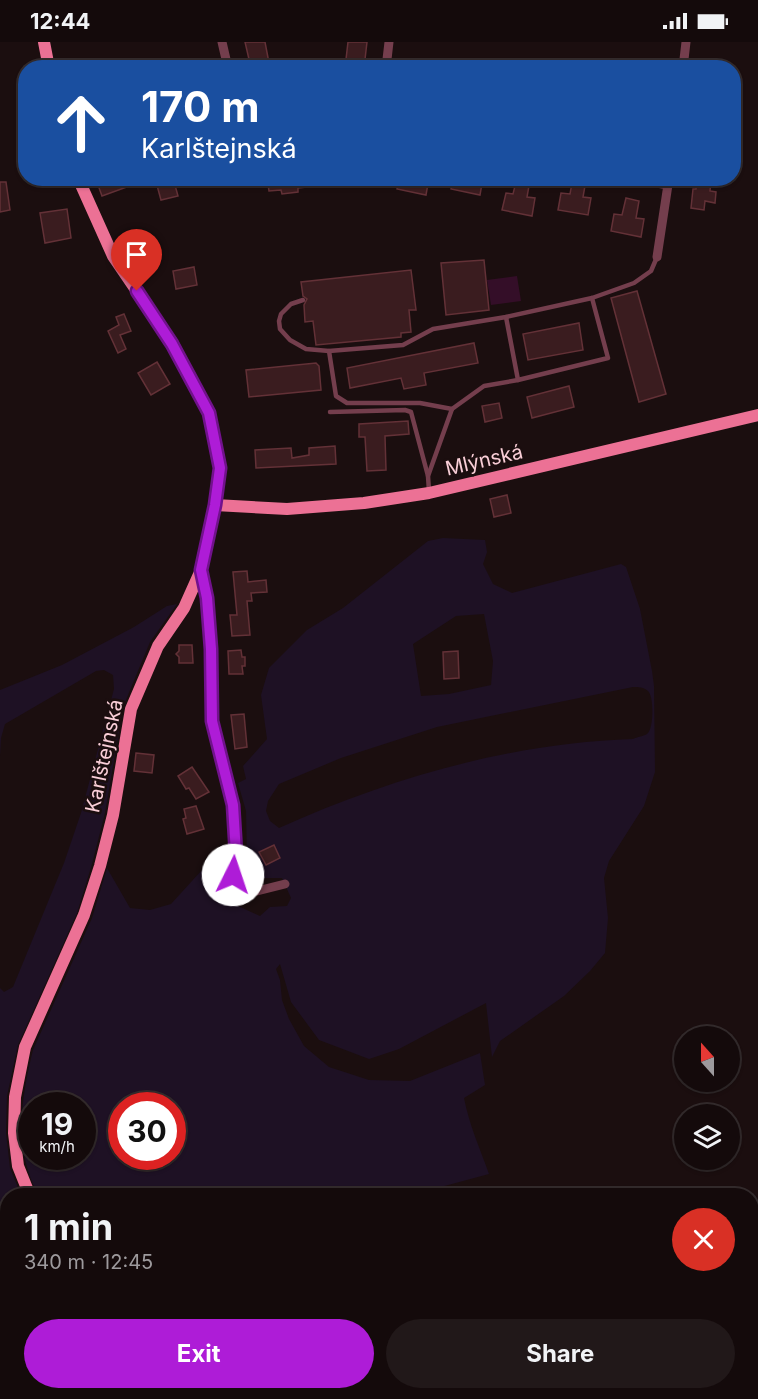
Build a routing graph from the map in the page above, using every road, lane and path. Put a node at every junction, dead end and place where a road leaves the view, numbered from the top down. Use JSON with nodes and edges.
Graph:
{"nodes":[{"id":1,"x":44,"y":42,"type":"edge"},
{"id":2,"x":222,"y":42,"type":"edge"},
{"id":3,"x":389,"y":42,"type":"edge"},
{"id":4,"x":686,"y":42,"type":"edge"},
{"id":5,"x":47,"y":60,"type":"edge"},
{"id":6,"x":226,"y":60,"type":"edge"},
{"id":7,"x":387,"y":60,"type":"edge"},
{"id":8,"x":684,"y":60,"type":"edge"},
{"id":9,"x":82,"y":186,"type":"edge"},
{"id":10,"x":668,"y":186,"type":"edge"},
{"id":11,"x":657,"y":257,"type":"joint"},
{"id":12,"x":592,"y":298,"type":"junction"},
{"id":13,"x":303,"y":300,"type":"dead end"},
{"id":14,"x":506,"y":317,"type":"junction"},
{"id":15,"x":328,"y":351,"type":"junction"},
{"id":16,"x":518,"y":380,"type":"junction"},
{"id":17,"x":452,"y":409,"type":"junction"},
{"id":18,"x":330,"y":412,"type":"dead end"},
{"id":19,"x":758,"y":415,"type":"edge"},
{"id":20,"x":428,"y":476,"type":"junction"},
{"id":21,"x":429,"y":493,"type":"junction"},
{"id":22,"x":215,"y":505,"type":"junction"},
{"id":23,"x":201,"y":570,"type":"junction"},
{"id":24,"x":285,"y":884,"type":"dead end"},
{"id":25,"x":27,"y":1188,"type":"edge"}],
"edges":[{"from":1,"to":5,"type":"main road"},
{"from":2,"to":6,"type":"street"},
{"from":3,"to":7,"type":"street"},
{"from":4,"to":8,"type":"street"},
{"from":9,"to":22,"type":"main road","name":"Karlštejnská"},
{"from":10,"to":11,"type":"street"},
{"from":11,"to":12,"type":"lane"},
{"from":12,"to":14,"type":"lane"},
{"from":12,"to":16,"type":"lane"},
{"from":13,"to":15,"type":"lane"},
{"from":14,"to":15,"type":"lane"},
{"from":14,"to":16,"type":"lane"},
{"from":15,"to":17,"type":"lane"},
{"from":16,"to":17,"type":"lane"},
{"from":17,"to":20,"type":"lane"},
{"from":18,"to":20,"type":"lane"},
{"from":19,"to":21,"type":"main road","name":"Mlýnská"},
{"from":20,"to":21,"type":"lane"},
{"from":21,"to":22,"type":"main road","name":"Mlýnská"},
{"from":22,"to":23,"type":"main road","name":"Karlštejnská"},
{"from":23,"to":24,"type":"street"},
{"from":23,"to":25,"type":"main road","name":"Karlštejnská"}]}
